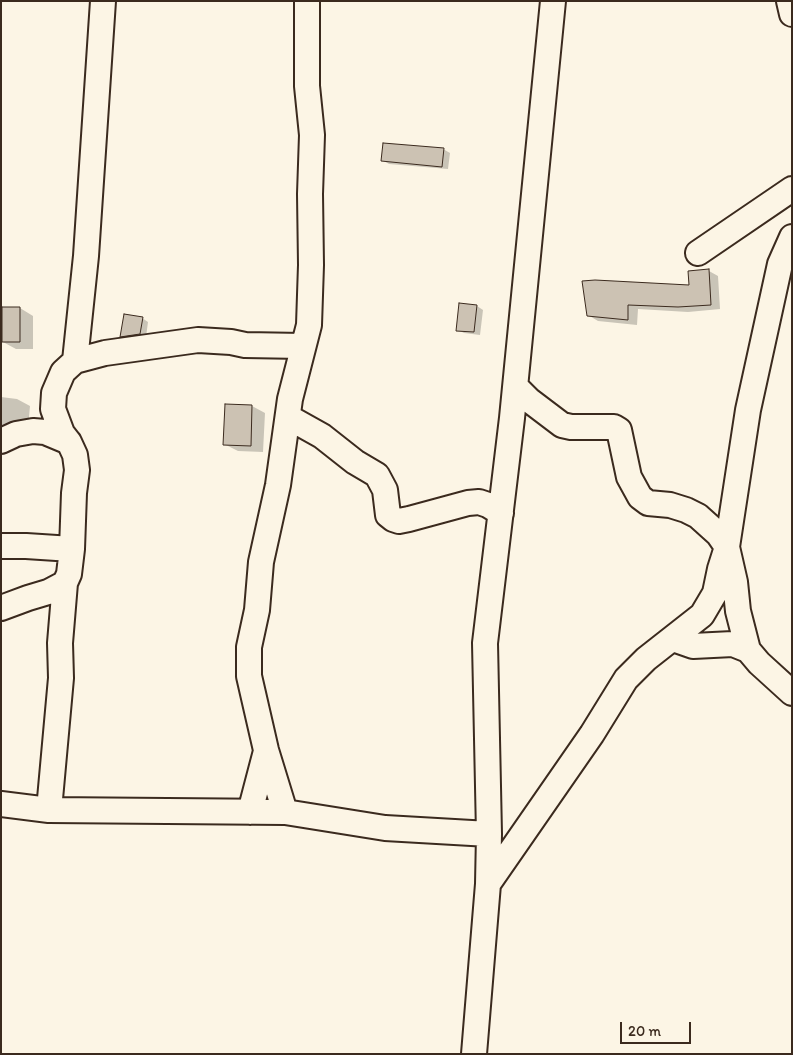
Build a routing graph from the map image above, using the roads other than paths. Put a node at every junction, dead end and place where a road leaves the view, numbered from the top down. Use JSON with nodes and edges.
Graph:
{"nodes":[{"id":1,"x":103,"y":1,"type":"edge"},
{"id":2,"x":307,"y":1,"type":"edge"},
{"id":3,"x":553,"y":1,"type":"edge"},
{"id":4,"x":789,"y":1,"type":"edge"},
{"id":5,"x":792,"y":14,"type":"edge"},
{"id":6,"x":792,"y":189,"type":"edge"},
{"id":7,"x":792,"y":236,"type":"edge"},
{"id":8,"x":698,"y":253,"type":"dead end"},
{"id":9,"x":303,"y":346,"type":"junction"},
{"id":10,"x":75,"y":361,"type":"junction"},
{"id":11,"x":515,"y":396,"type":"junction"},
{"id":12,"x":288,"y":417,"type":"junction"},
{"id":13,"x":1,"y":441,"type":"edge"},
{"id":14,"x":69,"y":442,"type":"junction"},
{"id":15,"x":501,"y":513,"type":"junction"},
{"id":16,"x":1,"y":546,"type":"edge"},
{"id":17,"x":727,"y":547,"type":"junction"},
{"id":18,"x":72,"y":549,"type":"junction"},
{"id":19,"x":65,"y":583,"type":"junction"},
{"id":20,"x":1,"y":608,"type":"edge"},
{"id":21,"x":673,"y":639,"type":"junction"},
{"id":22,"x":748,"y":650,"type":"junction"},
{"id":23,"x":792,"y":693,"type":"edge"},
{"id":24,"x":267,"y":750,"type":"junction"},
{"id":25,"x":1,"y":804,"type":"edge"},
{"id":26,"x":49,"y":810,"type":"junction"},
{"id":27,"x":250,"y":812,"type":"junction"},
{"id":28,"x":285,"y":812,"type":"junction"},
{"id":29,"x":489,"y":834,"type":"junction"},
{"id":30,"x":488,"y":884,"type":"junction"},
{"id":31,"x":474,"y":1054,"type":"edge"}],
"edges":[{"from":1,"to":10,"type":"street"},
{"from":2,"to":9,"type":"street"},
{"from":3,"to":11,"type":"street"},
{"from":4,"to":5,"type":"street"},
{"from":6,"to":8,"type":"street"},
{"from":7,"to":17,"type":"street"},
{"from":9,"to":10,"type":"street"},
{"from":9,"to":12,"type":"street"},
{"from":10,"to":14,"type":"street"},
{"from":11,"to":15,"type":"street"},
{"from":11,"to":17,"type":"street"},
{"from":12,"to":15,"type":"street"},
{"from":12,"to":24,"type":"street"},
{"from":13,"to":14,"type":"street"},
{"from":14,"to":18,"type":"street"},
{"from":15,"to":29,"type":"street"},
{"from":16,"to":18,"type":"street"},
{"from":17,"to":21,"type":"street"},
{"from":17,"to":22,"type":"street"},
{"from":18,"to":19,"type":"street"},
{"from":19,"to":20,"type":"street"},
{"from":19,"to":26,"type":"street"},
{"from":21,"to":22,"type":"street"},
{"from":21,"to":30,"type":"street"},
{"from":22,"to":23,"type":"street"},
{"from":24,"to":27,"type":"street"},
{"from":24,"to":28,"type":"street"},
{"from":25,"to":26,"type":"street"},
{"from":26,"to":27,"type":"street"},
{"from":27,"to":28,"type":"street"},
{"from":28,"to":29,"type":"street"},
{"from":29,"to":30,"type":"street"},
{"from":30,"to":31,"type":"street"}]}
